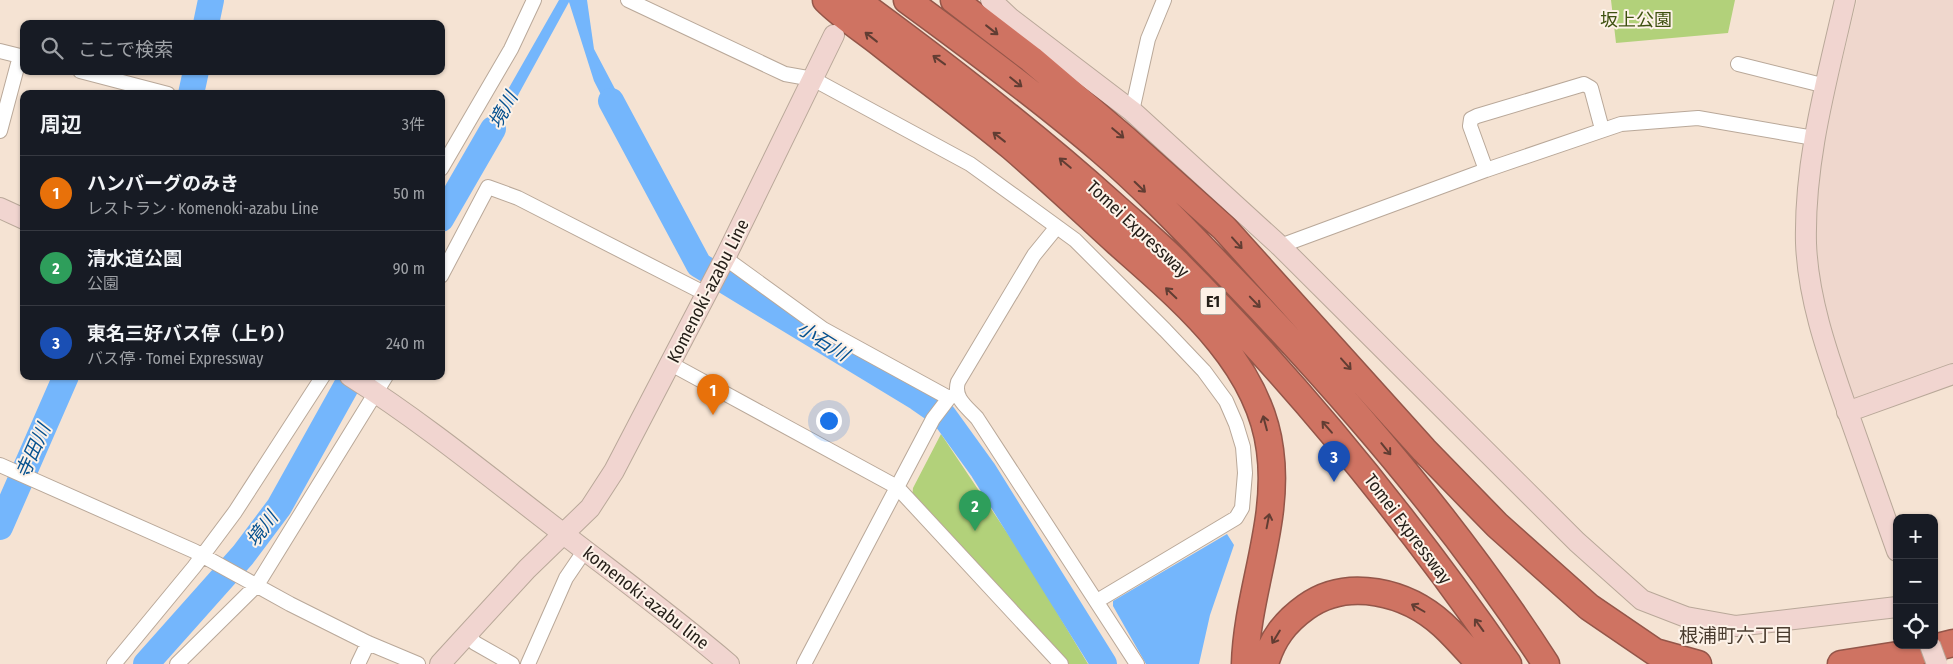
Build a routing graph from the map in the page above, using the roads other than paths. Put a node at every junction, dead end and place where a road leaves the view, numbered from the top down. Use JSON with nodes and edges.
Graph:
{"nodes":[{"id":1,"x":534,"y":0,"type":"edge"},
{"id":2,"x":628,"y":0,"type":"edge"},
{"id":3,"x":826,"y":0,"type":"edge"},
{"id":4,"x":856,"y":0,"type":"edge"},
{"id":5,"x":907,"y":0,"type":"edge"},
{"id":6,"x":954,"y":0,"type":"edge"},
{"id":7,"x":991,"y":0,"type":"edge"},
{"id":8,"x":1164,"y":0,"type":"edge"},
{"id":9,"x":1845,"y":0,"type":"edge"},
{"id":10,"x":834,"y":35,"type":"dead end"},
{"id":11,"x":0,"y":51,"type":"edge"},
{"id":12,"x":20,"y":56,"type":"edge"},
{"id":13,"x":20,"y":63,"type":"edge"},
{"id":14,"x":1738,"y":64,"type":"dead end"},
{"id":15,"x":95,"y":75,"type":"edge"},
{"id":16,"x":813,"y":79,"type":"junction"},
{"id":17,"x":1826,"y":86,"type":"junction"},
{"id":18,"x":153,"y":90,"type":"edge"},
{"id":19,"x":1132,"y":111,"type":"junction"},
{"id":20,"x":1602,"y":130,"type":"junction"},
{"id":21,"x":0,"y":131,"type":"edge"},
{"id":22,"x":1814,"y":138,"type":"junction"},
{"id":23,"x":445,"y":160,"type":"edge"},
{"id":24,"x":1486,"y":170,"type":"junction"},
{"id":25,"x":0,"y":208,"type":"edge"},
{"id":26,"x":20,"y":217,"type":"edge"},
{"id":27,"x":1056,"y":228,"type":"junction"},
{"id":28,"x":1280,"y":246,"type":"junction"},
{"id":29,"x":725,"y":259,"type":"junction"},
{"id":30,"x":445,"y":268,"type":"edge"},
{"id":31,"x":707,"y":292,"type":"junction"},
{"id":32,"x":671,"y":364,"type":"junction"},
{"id":33,"x":1953,"y":374,"type":"edge"},
{"id":34,"x":320,"y":380,"type":"edge"},
{"id":35,"x":364,"y":380,"type":"edge"},
{"id":36,"x":382,"y":385,"type":"edge"},
{"id":37,"x":950,"y":398,"type":"junction"},
{"id":38,"x":1847,"y":412,"type":"junction"},
{"id":39,"x":0,"y":466,"type":"edge"},
{"id":40,"x":897,"y":487,"type":"junction"},
{"id":41,"x":563,"y":534,"type":"junction"},
{"id":42,"x":1893,"y":540,"type":"edge"},
{"id":43,"x":585,"y":550,"type":"junction"},
{"id":44,"x":204,"y":558,"type":"junction"},
{"id":45,"x":254,"y":584,"type":"junction"},
{"id":46,"x":1097,"y":601,"type":"junction"},
{"id":47,"x":1893,"y":608,"type":"edge"},
{"id":48,"x":468,"y":634,"type":"junction"},
{"id":49,"x":368,"y":643,"type":"junction"},
{"id":50,"x":1953,"y":643,"type":"edge"},
{"id":51,"x":1931,"y":649,"type":"edge"},
{"id":52,"x":1953,"y":656,"type":"edge"},
{"id":53,"x":114,"y":664,"type":"edge"},
{"id":54,"x":177,"y":664,"type":"edge"},
{"id":55,"x":358,"y":664,"type":"edge"},
{"id":56,"x":418,"y":664,"type":"edge"},
{"id":57,"x":440,"y":664,"type":"edge"},
{"id":58,"x":512,"y":664,"type":"edge"},
{"id":59,"x":528,"y":664,"type":"edge"},
{"id":60,"x":729,"y":664,"type":"edge"},
{"id":61,"x":804,"y":664,"type":"edge"},
{"id":62,"x":1061,"y":664,"type":"edge"},
{"id":63,"x":1137,"y":664,"type":"edge"},
{"id":64,"x":1245,"y":664,"type":"edge"},
{"id":65,"x":1265,"y":664,"type":"edge"},
{"id":66,"x":1480,"y":664,"type":"edge"},
{"id":67,"x":1508,"y":664,"type":"edge"},
{"id":68,"x":1546,"y":664,"type":"edge"},
{"id":69,"x":1698,"y":664,"type":"edge"},
{"id":70,"x":1841,"y":664,"type":"edge"},
{"id":71,"x":1932,"y":664,"type":"edge"},
{"id":72,"x":1937,"y":664,"type":"edge"}],
"edges":[{"from":1,"to":23,"type":"street"},
{"from":2,"to":16,"type":"street"},
{"from":64,"to":3,"type":"highway","one_way":true},
{"from":67,"to":4,"type":"highway","name":"Tomei Expressway","number":"E1","one_way":true},
{"from":5,"to":68,"type":"highway","name":"Tomei Expressway","number":"E1","one_way":true},
{"from":6,"to":69,"type":"highway","one_way":true},
{"from":7,"to":19,"type":"street"},
{"from":8,"to":19,"type":"street"},
{"from":9,"to":17,"type":"street"},
{"from":10,"to":16,"type":"street","name":"Komenoki-azabu Line"},
{"from":11,"to":12,"type":"street"},
{"from":13,"to":21,"type":"street"},
{"from":14,"to":17,"type":"street"},
{"from":15,"to":18,"type":"street"},
{"from":16,"to":27,"type":"street"},
{"from":16,"to":29,"type":"street","name":"Komenoki-azabu Line"},
{"from":17,"to":22,"type":"street"},
{"from":19,"to":28,"type":"street"},
{"from":20,"to":22,"type":"street"},
{"from":20,"to":24,"type":"street"},
{"from":20,"to":24,"type":"street"},
{"from":22,"to":38,"type":"street"},
{"from":24,"to":28,"type":"street"},
{"from":25,"to":26,"type":"street"},
{"from":27,"to":37,"type":"street"},
{"from":27,"to":46,"type":"street"},
{"from":28,"to":47,"type":"street"},
{"from":29,"to":31,"type":"street","name":"Komenoki-azabu Line"},
{"from":29,"to":37,"type":"street"},
{"from":30,"to":31,"type":"street"},
{"from":31,"to":32,"type":"street","name":"Komenoki-azabu Line"},
{"from":32,"to":40,"type":"street"},
{"from":32,"to":41,"type":"street","name":"Komenoki-azabu Line"},
{"from":33,"to":38,"type":"street"},
{"from":34,"to":44,"type":"street"},
{"from":35,"to":36,"type":"street","name":"komenoki-azabu line"},
{"from":36,"to":41,"type":"street","name":"komenoki-azabu line"},
{"from":36,"to":45,"type":"street"},
{"from":37,"to":40,"type":"street"},
{"from":37,"to":46,"type":"street"},
{"from":38,"to":42,"type":"street"},
{"from":39,"to":44,"type":"street"},
{"from":40,"to":61,"type":"street"},
{"from":40,"to":62,"type":"street"},
{"from":41,"to":43,"type":"street","name":"komenoki-azabu line"},
{"from":41,"to":48,"type":"street","name":"Komenoki-azabu Line"},
{"from":43,"to":59,"type":"street"},
{"from":43,"to":60,"type":"street","name":"komenoki-azabu line"},
{"from":44,"to":45,"type":"street"},
{"from":44,"to":53,"type":"street"},
{"from":45,"to":49,"type":"street"},
{"from":45,"to":54,"type":"street"},
{"from":46,"to":63,"type":"street"},
{"from":48,"to":57,"type":"street","name":"Komenoki-azabu Line"},
{"from":48,"to":58,"type":"street"},
{"from":49,"to":55,"type":"street"},
{"from":49,"to":56,"type":"street"},
{"from":50,"to":70,"type":"highway"},
{"from":51,"to":72,"type":"street","bridge":true},
{"from":52,"to":71,"type":"highway"},
{"from":66,"to":65,"type":"highway","one_way":true}]}
